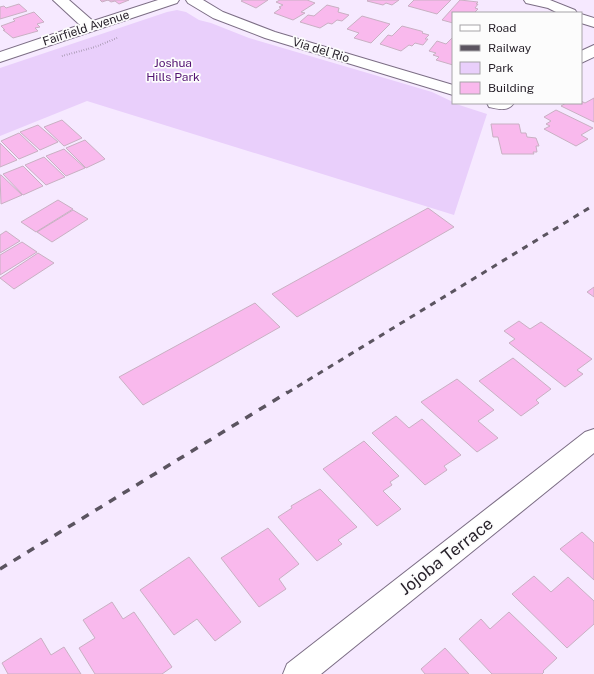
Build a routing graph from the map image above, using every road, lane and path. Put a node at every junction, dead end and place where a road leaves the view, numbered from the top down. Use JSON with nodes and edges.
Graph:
{"nodes":[{"id":1,"x":60,"y":0,"type":"edge"},
{"id":2,"x":172,"y":0,"type":"edge"},
{"id":3,"x":193,"y":0,"type":"edge"},
{"id":4,"x":531,"y":0,"type":"edge"},
{"id":5,"x":568,"y":12,"type":"edge"},
{"id":6,"x":582,"y":18,"type":"edge"},
{"id":7,"x":594,"y":23,"type":"edge"},
{"id":8,"x":90,"y":26,"type":"junction"},
{"id":9,"x":594,"y":50,"type":"edge"},
{"id":10,"x":0,"y":57,"type":"edge"},
{"id":11,"x":582,"y":57,"type":"edge"},
{"id":12,"x":452,"y":90,"type":"edge"},
{"id":13,"x":594,"y":439,"type":"edge"},
{"id":14,"x":298,"y":674,"type":"edge"}],
"edges":[{"from":1,"to":8,"type":"street"},
{"from":2,"to":8,"type":"street","name":"Fairfield Avenue"},
{"from":3,"to":12,"type":"street","name":"Via del Rio"},
{"from":4,"to":5,"type":"street"},
{"from":6,"to":7,"type":"street"},
{"from":8,"to":10,"type":"street","name":"Fairfield Avenue"},
{"from":9,"to":11,"type":"street"},
{"from":13,"to":14,"type":"street","name":"Jojoba Terrace"}]}
